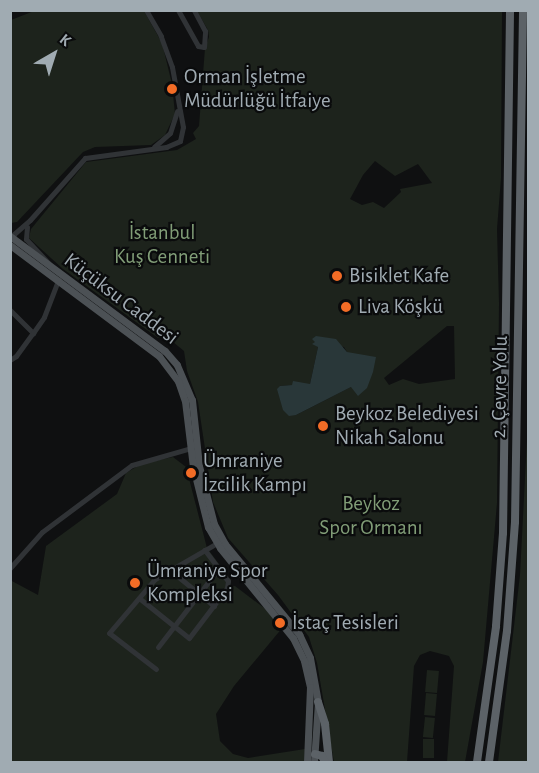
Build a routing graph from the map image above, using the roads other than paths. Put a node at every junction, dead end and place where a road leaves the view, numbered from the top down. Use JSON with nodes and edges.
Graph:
{"nodes":[{"id":1,"x":146,"y":10,"type":"edge"},
{"id":2,"x":178,"y":10,"type":"edge"},
{"id":3,"x":194,"y":10,"type":"edge"},
{"id":4,"x":510,"y":10,"type":"edge"},
{"id":5,"x":523,"y":10,"type":"edge"},
{"id":6,"x":177,"y":101,"type":"junction"},
{"id":7,"x":170,"y":133,"type":"junction"},
{"id":8,"x":180,"y":141,"type":"junction"},
{"id":9,"x":151,"y":149,"type":"junction"},
{"id":10,"x":25,"y":225,"type":"junction"},
{"id":11,"x":10,"y":230,"type":"edge"},
{"id":12,"x":11,"y":240,"type":"edge"},
{"id":13,"x":51,"y":267,"type":"junction"},
{"id":14,"x":58,"y":280,"type":"junction"},
{"id":15,"x":81,"y":293,"type":"junction"},
{"id":16,"x":12,"y":314,"type":"edge"},
{"id":17,"x":33,"y":333,"type":"junction"},
{"id":18,"x":10,"y":360,"type":"edge"},
{"id":19,"x":194,"y":448,"type":"junction"},
{"id":20,"x":220,"y":541,"type":"junction"},
{"id":21,"x":205,"y":550,"type":"junction"},
{"id":22,"x":10,"y":568,"type":"edge"},
{"id":23,"x":219,"y":568,"type":"junction"},
{"id":24,"x":170,"y":570,"type":"junction"},
{"id":25,"x":199,"y":594,"type":"junction"},
{"id":26,"x":139,"y":598,"type":"junction"},
{"id":27,"x":213,"y":606,"type":"junction"},
{"id":28,"x":174,"y":626,"type":"junction"},
{"id":29,"x":299,"y":642,"type":"junction"},
{"id":30,"x":158,"y":646,"type":"dead end"},
{"id":31,"x":156,"y":669,"type":"dead end"},
{"id":32,"x":318,"y":702,"type":"junction"},
{"id":33,"x":311,"y":759,"type":"edge"},
{"id":34,"x":327,"y":762,"type":"edge"},
{"id":35,"x":477,"y":762,"type":"edge"},
{"id":36,"x":489,"y":762,"type":"edge"}],
"edges":[{"from":1,"to":6,"type":"street"},
{"from":2,"to":3,"type":"street"},
{"from":4,"to":35,"type":"highway","name":"2. Çevre Yolu"},
{"from":5,"to":36,"type":"highway","name":"2. Çevre Yolu"},
{"from":6,"to":7,"type":"street"},
{"from":6,"to":8,"type":"street"},
{"from":7,"to":8,"type":"street"},
{"from":7,"to":9,"type":"street"},
{"from":8,"to":9,"type":"street"},
{"from":9,"to":10,"type":"street"},
{"from":10,"to":11,"type":"street"},
{"from":10,"to":12,"type":"street"},
{"from":10,"to":13,"type":"street"},
{"from":12,"to":13,"type":"main road","name":"Küçüksu Caddesi"},
{"from":12,"to":14,"type":"main road","name":"Küçüksu Caddesi"},
{"from":13,"to":15,"type":"main road","name":"Küçüksu Caddesi"},
{"from":14,"to":15,"type":"main road","name":"Küçüksu Caddesi"},
{"from":14,"to":17,"type":"street"},
{"from":15,"to":19,"type":"main road","name":"Küçüksu Caddesi"},
{"from":16,"to":17,"type":"street"},
{"from":17,"to":18,"type":"street"},
{"from":19,"to":20,"type":"main road","name":"Küçüksu Caddesi"},
{"from":19,"to":22,"type":"street"},
{"from":20,"to":21,"type":"street"},
{"from":20,"to":29,"type":"main road","name":"Küçüksu Caddesi"},
{"from":21,"to":23,"type":"street"},
{"from":21,"to":24,"type":"street"},
{"from":23,"to":25,"type":"street"},
{"from":23,"to":27,"type":"street"},
{"from":24,"to":25,"type":"street"},
{"from":24,"to":26,"type":"street"},
{"from":25,"to":27,"type":"street"},
{"from":25,"to":28,"type":"street"},
{"from":26,"to":28,"type":"street"},
{"from":26,"to":31,"type":"street"},
{"from":27,"to":28,"type":"street"},
{"from":28,"to":30,"type":"street"},
{"from":29,"to":32,"type":"main road","name":"Küçüksu Caddesi"},
{"from":29,"to":33,"type":"main road","name":"Küçüksu Caddesi"},
{"from":32,"to":33,"type":"main road","name":"Küçüksu Caddesi"},
{"from":32,"to":34,"type":"highway"},
{"from":33,"to":34,"type":"highway"}]}
